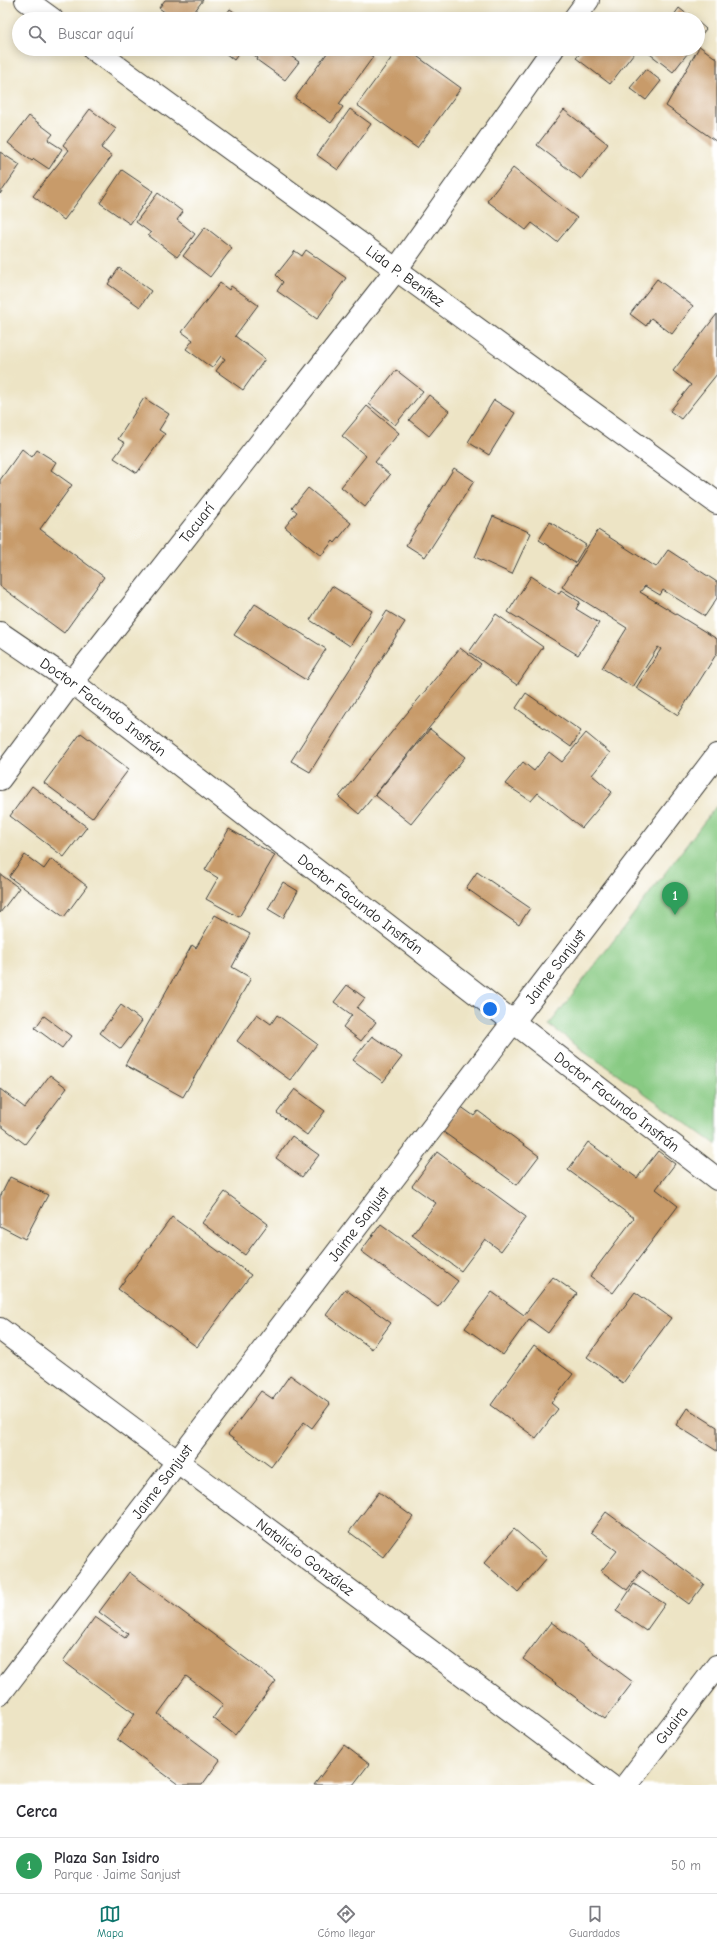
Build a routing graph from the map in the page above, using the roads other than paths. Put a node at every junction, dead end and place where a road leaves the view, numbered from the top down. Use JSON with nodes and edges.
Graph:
{"nodes":[{"id":1,"x":26,"y":0,"type":"edge"},
{"id":2,"x":588,"y":0,"type":"edge"},
{"id":3,"x":42,"y":12,"type":"edge"},
{"id":4,"x":579,"y":12,"type":"edge"},
{"id":5,"x":103,"y":56,"type":"edge"},
{"id":6,"x":548,"y":56,"type":"edge"},
{"id":7,"x":396,"y":270,"type":"junction"},
{"id":8,"x":717,"y":503,"type":"edge"},
{"id":9,"x":0,"y":633,"type":"edge"},
{"id":10,"x":72,"y":682,"type":"junction"},
{"id":11,"x":717,"y":755,"type":"edge"},
{"id":12,"x":0,"y":779,"type":"edge"},
{"id":13,"x":513,"y":1022,"type":"junction"},
{"id":14,"x":717,"y":1179,"type":"edge"},
{"id":15,"x":0,"y":1329,"type":"edge"},
{"id":16,"x":176,"y":1463,"type":"junction"},
{"id":17,"x":717,"y":1666,"type":"edge"},
{"id":18,"x":0,"y":1694,"type":"edge"},
{"id":19,"x":610,"y":1785,"type":"edge"},
{"id":20,"x":626,"y":1785,"type":"edge"}],
"edges":[{"from":1,"to":3,"type":"street"},
{"from":2,"to":4,"type":"street"},
{"from":5,"to":7,"type":"street","name":"Lida P. Benítez"},
{"from":6,"to":7,"type":"street","name":"Tacuarí"},
{"from":7,"to":8,"type":"street","name":"Lida P. Benítez"},
{"from":7,"to":10,"type":"street","name":"Tacuarí"},
{"from":9,"to":10,"type":"street","name":"Doctor Facundo Insfrán"},
{"from":10,"to":12,"type":"street","name":"Tacuarí"},
{"from":10,"to":13,"type":"street","name":"Doctor Facundo Insfrán"},
{"from":11,"to":13,"type":"street","name":"Jaime Sanjust"},
{"from":13,"to":14,"type":"street","name":"Doctor Facundo Insfrán"},
{"from":13,"to":16,"type":"street","name":"Jaime Sanjust"},
{"from":15,"to":16,"type":"street","name":"Natalicio González"},
{"from":16,"to":18,"type":"street","name":"Jaime Sanjust"},
{"from":16,"to":19,"type":"street","name":"Natalicio González"},
{"from":17,"to":20,"type":"street","name":"Guaira"}]}
